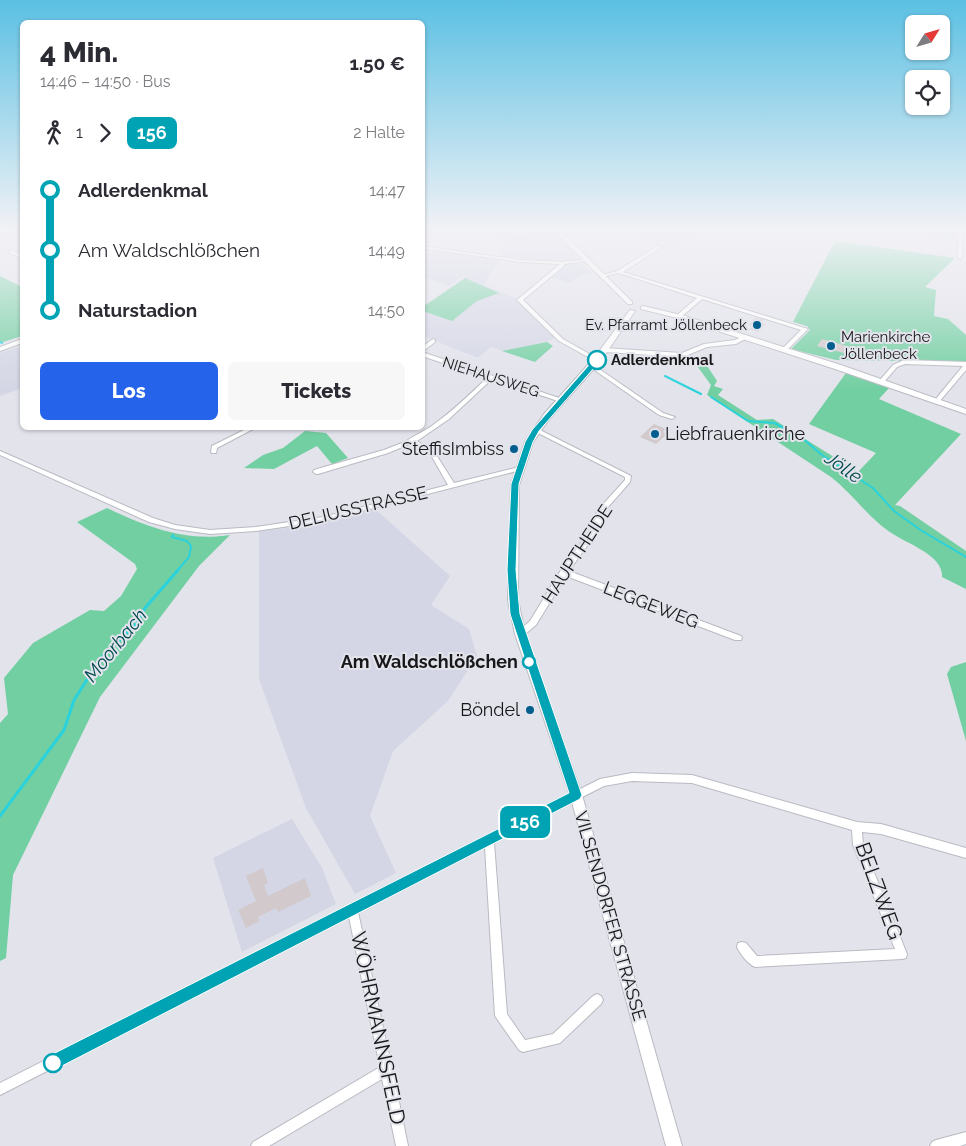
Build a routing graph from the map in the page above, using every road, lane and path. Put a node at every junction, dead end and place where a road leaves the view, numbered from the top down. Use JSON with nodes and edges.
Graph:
{"nodes":[{"id":1,"x":541,"y":282,"type":"edge"},
{"id":2,"x":607,"y":282,"type":"edge"},
{"id":3,"x":653,"y":282,"type":"edge"},
{"id":4,"x":701,"y":297,"type":"junction"},
{"id":5,"x":631,"y":307,"type":"junction"},
{"id":6,"x":679,"y":316,"type":"junction"},
{"id":7,"x":745,"y":337,"type":"junction"},
{"id":8,"x":433,"y":341,"type":"dead end"},
{"id":9,"x":20,"y":342,"type":"edge"},
{"id":10,"x":0,"y":349,"type":"edge"},
{"id":11,"x":425,"y":349,"type":"edge"},
{"id":12,"x":604,"y":350,"type":"junction"},
{"id":13,"x":784,"y":350,"type":"junction"},
{"id":14,"x":425,"y":353,"type":"edge"},
{"id":15,"x":594,"y":362,"type":"junction"},
{"id":16,"x":966,"y":365,"type":"edge"},
{"id":17,"x":491,"y":377,"type":"junction"},
{"id":18,"x":882,"y":381,"type":"junction"},
{"id":19,"x":560,"y":400,"type":"junction"},
{"id":20,"x":937,"y":401,"type":"junction"},
{"id":21,"x":966,"y":412,"type":"edge"},
{"id":22,"x":672,"y":417,"type":"dead end"},
{"id":23,"x":248,"y":430,"type":"edge"},
{"id":24,"x":536,"y":430,"type":"junction"},
{"id":25,"x":411,"y":440,"type":"junction"},
{"id":26,"x":0,"y":452,"type":"edge"},
{"id":27,"x":214,"y":452,"type":"dead end"},
{"id":28,"x":519,"y":470,"type":"junction"},
{"id":29,"x":316,"y":472,"type":"dead end"},
{"id":30,"x":452,"y":486,"type":"junction"},
{"id":31,"x":564,"y":572,"type":"junction"},
{"id":32,"x":520,"y":634,"type":"junction"},
{"id":33,"x":738,"y":638,"type":"dead end"},
{"id":34,"x":576,"y":795,"type":"junction"},
{"id":35,"x":857,"y":827,"type":"junction"},
{"id":36,"x":489,"y":840,"type":"junction"},
{"id":37,"x":966,"y":853,"type":"edge"},
{"id":38,"x":353,"y":911,"type":"junction"},
{"id":39,"x":742,"y":947,"type":"dead end"},
{"id":40,"x":597,"y":1000,"type":"dead end"},
{"id":41,"x":388,"y":1069,"type":"junction"},
{"id":42,"x":0,"y":1090,"type":"edge"},
{"id":43,"x":966,"y":1138,"type":"edge"},
{"id":44,"x":257,"y":1146,"type":"edge"},
{"id":45,"x":402,"y":1146,"type":"edge"},
{"id":46,"x":674,"y":1146,"type":"edge"},
{"id":47,"x":936,"y":1146,"type":"edge"}],
"edges":[{"from":1,"to":15,"type":"street"},
{"from":2,"to":5,"type":"main road"},
{"from":3,"to":4,"type":"street"},
{"from":4,"to":6,"type":"street"},
{"from":4,"to":13,"type":"street"},
{"from":5,"to":6,"type":"main road"},
{"from":5,"to":12,"type":"main road","name":"VILSENDORFER STRASSE"},
{"from":6,"to":7,"type":"main road"},
{"from":7,"to":12,"type":"street"},
{"from":7,"to":13,"type":"main road"},
{"from":8,"to":11,"type":"street"},
{"from":9,"to":10,"type":"main road"},
{"from":12,"to":15,"type":"main road","name":"VILSENDORFER STRASSE"},
{"from":13,"to":18,"type":"main road"},
{"from":14,"to":17,"type":"street","name":"NIEHAUSWEG"},
{"from":15,"to":19,"type":"main road","name":"VILSENDORFER STRASSE"},
{"from":15,"to":22,"type":"street"},
{"from":16,"to":18,"type":"street"},
{"from":16,"to":20,"type":"street"},
{"from":17,"to":19,"type":"street","name":"NIEHAUSWEG"},
{"from":17,"to":25,"type":"street"},
{"from":18,"to":20,"type":"main road"},
{"from":19,"to":24,"type":"main road","name":"VILSENDORFER STRASSE"},
{"from":20,"to":21,"type":"main road"},
{"from":23,"to":27,"type":"street"},
{"from":24,"to":28,"type":"main road","name":"VILSENDORFER STRASSE"},
{"from":24,"to":31,"type":"street","name":"HAUPTHEIDE"},
{"from":25,"to":29,"type":"street"},
{"from":25,"to":30,"type":"street"},
{"from":26,"to":30,"type":"street","name":"DELIUSSTRASSE"},
{"from":28,"to":30,"type":"street","name":"DELIUSSTRASSE"},
{"from":28,"to":32,"type":"main road","name":"VILSENDORFER STRASSE"},
{"from":31,"to":32,"type":"street","name":"HAUPTHEIDE"},
{"from":31,"to":33,"type":"street","name":"LEGGEWEG"},
{"from":32,"to":34,"type":"main road","name":"VILSENDORFER STRASSE"},
{"from":34,"to":35,"type":"street"},
{"from":34,"to":36,"type":"street"},
{"from":34,"to":46,"type":"main road","name":"VILSENDORFER STRASSE"},
{"from":35,"to":37,"type":"street"},
{"from":35,"to":39,"type":"street","name":"BELZWEG"},
{"from":36,"to":38,"type":"street"},
{"from":36,"to":40,"type":"street"},
{"from":38,"to":41,"type":"street","name":"WÖHRMANNSFELD"},
{"from":38,"to":42,"type":"street"},
{"from":41,"to":44,"type":"street"},
{"from":41,"to":45,"type":"street","name":"WÖHRMANNSFELD"},
{"from":43,"to":47,"type":"street"}]}
